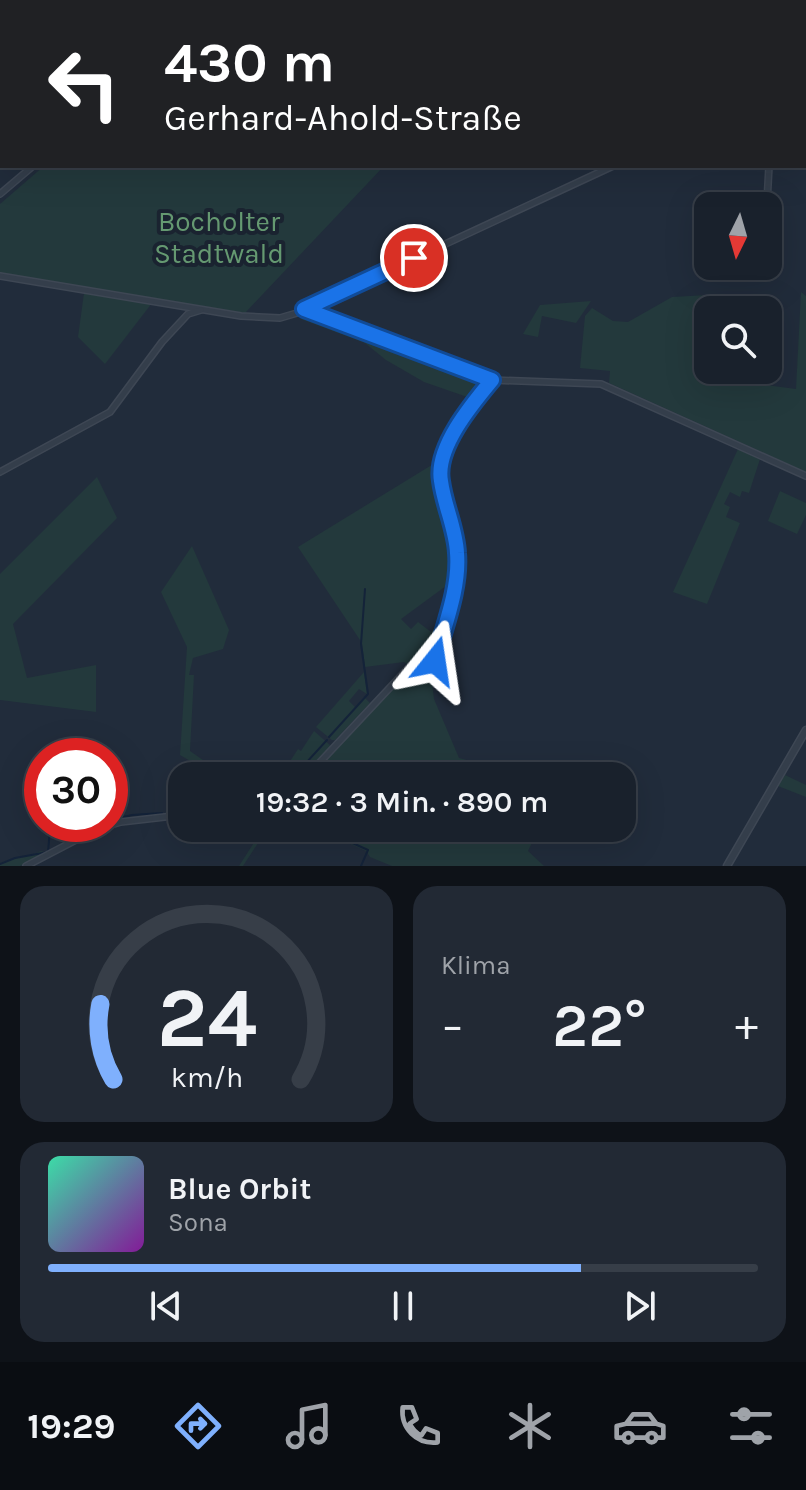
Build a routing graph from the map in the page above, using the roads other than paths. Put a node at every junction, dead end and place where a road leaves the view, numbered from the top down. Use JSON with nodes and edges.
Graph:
{"nodes":[{"id":1,"x":31,"y":168,"type":"edge"},
{"id":2,"x":609,"y":168,"type":"edge"},
{"id":3,"x":769,"y":168,"type":"edge"},
{"id":4,"x":768,"y":192,"type":"edge"},
{"id":5,"x":0,"y":194,"type":"edge"},
{"id":6,"x":0,"y":276,"type":"edge"},
{"id":7,"x":187,"y":306,"type":"junction"},
{"id":8,"x":205,"y":309,"type":"junction"},
{"id":9,"x":304,"y":309,"type":"junction"},
{"id":10,"x":188,"y":314,"type":"junction"},
{"id":11,"x":492,"y":380,"type":"junction"},
{"id":12,"x":0,"y":472,"type":"edge"},
{"id":13,"x":806,"y":476,"type":"edge"},
{"id":14,"x":806,"y":730,"type":"edge"},
{"id":15,"x":320,"y":762,"type":"edge"},
{"id":16,"x":168,"y":817,"type":"edge"},
{"id":17,"x":26,"y":866,"type":"edge"},
{"id":18,"x":727,"y":866,"type":"edge"}],
"edges":[{"from":1,"to":5,"type":"street"},
{"from":2,"to":9,"type":"street"},
{"from":3,"to":4,"type":"street"},
{"from":6,"to":7,"type":"street"},
{"from":7,"to":8,"type":"street"},
{"from":7,"to":10,"type":"street"},
{"from":8,"to":9,"type":"street"},
{"from":8,"to":10,"type":"street"},
{"from":9,"to":11,"type":"street"},
{"from":10,"to":12,"type":"street"},
{"from":11,"to":13,"type":"street"},
{"from":11,"to":15,"type":"street"},
{"from":14,"to":18,"type":"street"},
{"from":16,"to":17,"type":"street"}]}
